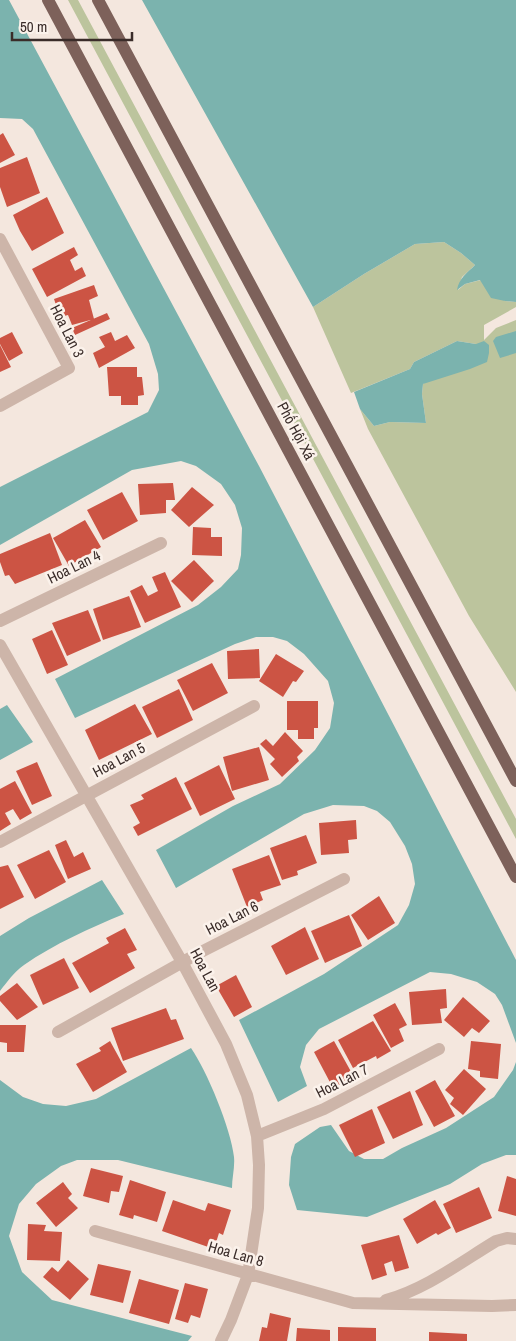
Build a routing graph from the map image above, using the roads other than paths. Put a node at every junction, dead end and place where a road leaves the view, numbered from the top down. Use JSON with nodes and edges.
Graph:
{"nodes":[{"id":1,"x":48,"y":0,"type":"edge"},
{"id":2,"x":98,"y":0,"type":"edge"},
{"id":3,"x":0,"y":239,"type":"edge"},
{"id":4,"x":0,"y":406,"type":"edge"},
{"id":5,"x":162,"y":543,"type":"dead end"},
{"id":6,"x":0,"y":621,"type":"edge"},
{"id":7,"x":0,"y":645,"type":"edge"},
{"id":8,"x":254,"y":706,"type":"dead end"},
{"id":9,"x":516,"y":781,"type":"edge"},
{"id":10,"x":87,"y":795,"type":"junction"},
{"id":11,"x":0,"y":842,"type":"edge"},
{"id":12,"x":516,"y":877,"type":"edge"},
{"id":13,"x":344,"y":879,"type":"dead end"},
{"id":14,"x":182,"y":962,"type":"junction"},
{"id":15,"x":58,"y":1032,"type":"dead end"},
{"id":16,"x":439,"y":1049,"type":"dead end"},
{"id":17,"x":257,"y":1136,"type":"junction"},
{"id":18,"x":95,"y":1231,"type":"dead end"},
{"id":19,"x":516,"y":1239,"type":"edge"},
{"id":20,"x":248,"y":1275,"type":"junction"},
{"id":21,"x":369,"y":1304,"type":"junction"},
{"id":22,"x":516,"y":1306,"type":"edge"},
{"id":23,"x":221,"y":1341,"type":"edge"}],
"edges":[{"from":1,"to":12,"type":"main road","name":"Phố Hội Xá"},
{"from":2,"to":9,"type":"main road","name":"Phố Hội Xá"},
{"from":3,"to":4,"type":"street","name":"Hoa Lan 3"},
{"from":5,"to":6,"type":"street","name":"Hoa Lan 4"},
{"from":7,"to":10,"type":"street","name":"Hoa Lan"},
{"from":8,"to":10,"type":"street","name":"Hoa Lan 5"},
{"from":10,"to":11,"type":"street","name":"Hoa Lan 5"},
{"from":10,"to":14,"type":"street","name":"Hoa Lan"},
{"from":13,"to":14,"type":"street","name":"Hoa Lan 6"},
{"from":14,"to":15,"type":"street","name":"Hoa Lan 6"},
{"from":14,"to":17,"type":"street","name":"Hoa Lan"},
{"from":16,"to":17,"type":"street","name":"Hoa Lan 7"},
{"from":17,"to":20,"type":"street","name":"Hoa Lan"},
{"from":18,"to":20,"type":"street","name":"Hoa Lan 8"},
{"from":19,"to":21,"type":"street","name":"Hoa Lan 8"},
{"from":20,"to":21,"type":"street","name":"Hoa Lan 8"},
{"from":20,"to":23,"type":"street","name":"Hoa Lan"},
{"from":21,"to":22,"type":"street","name":"Hoa Lan 8"}]}
